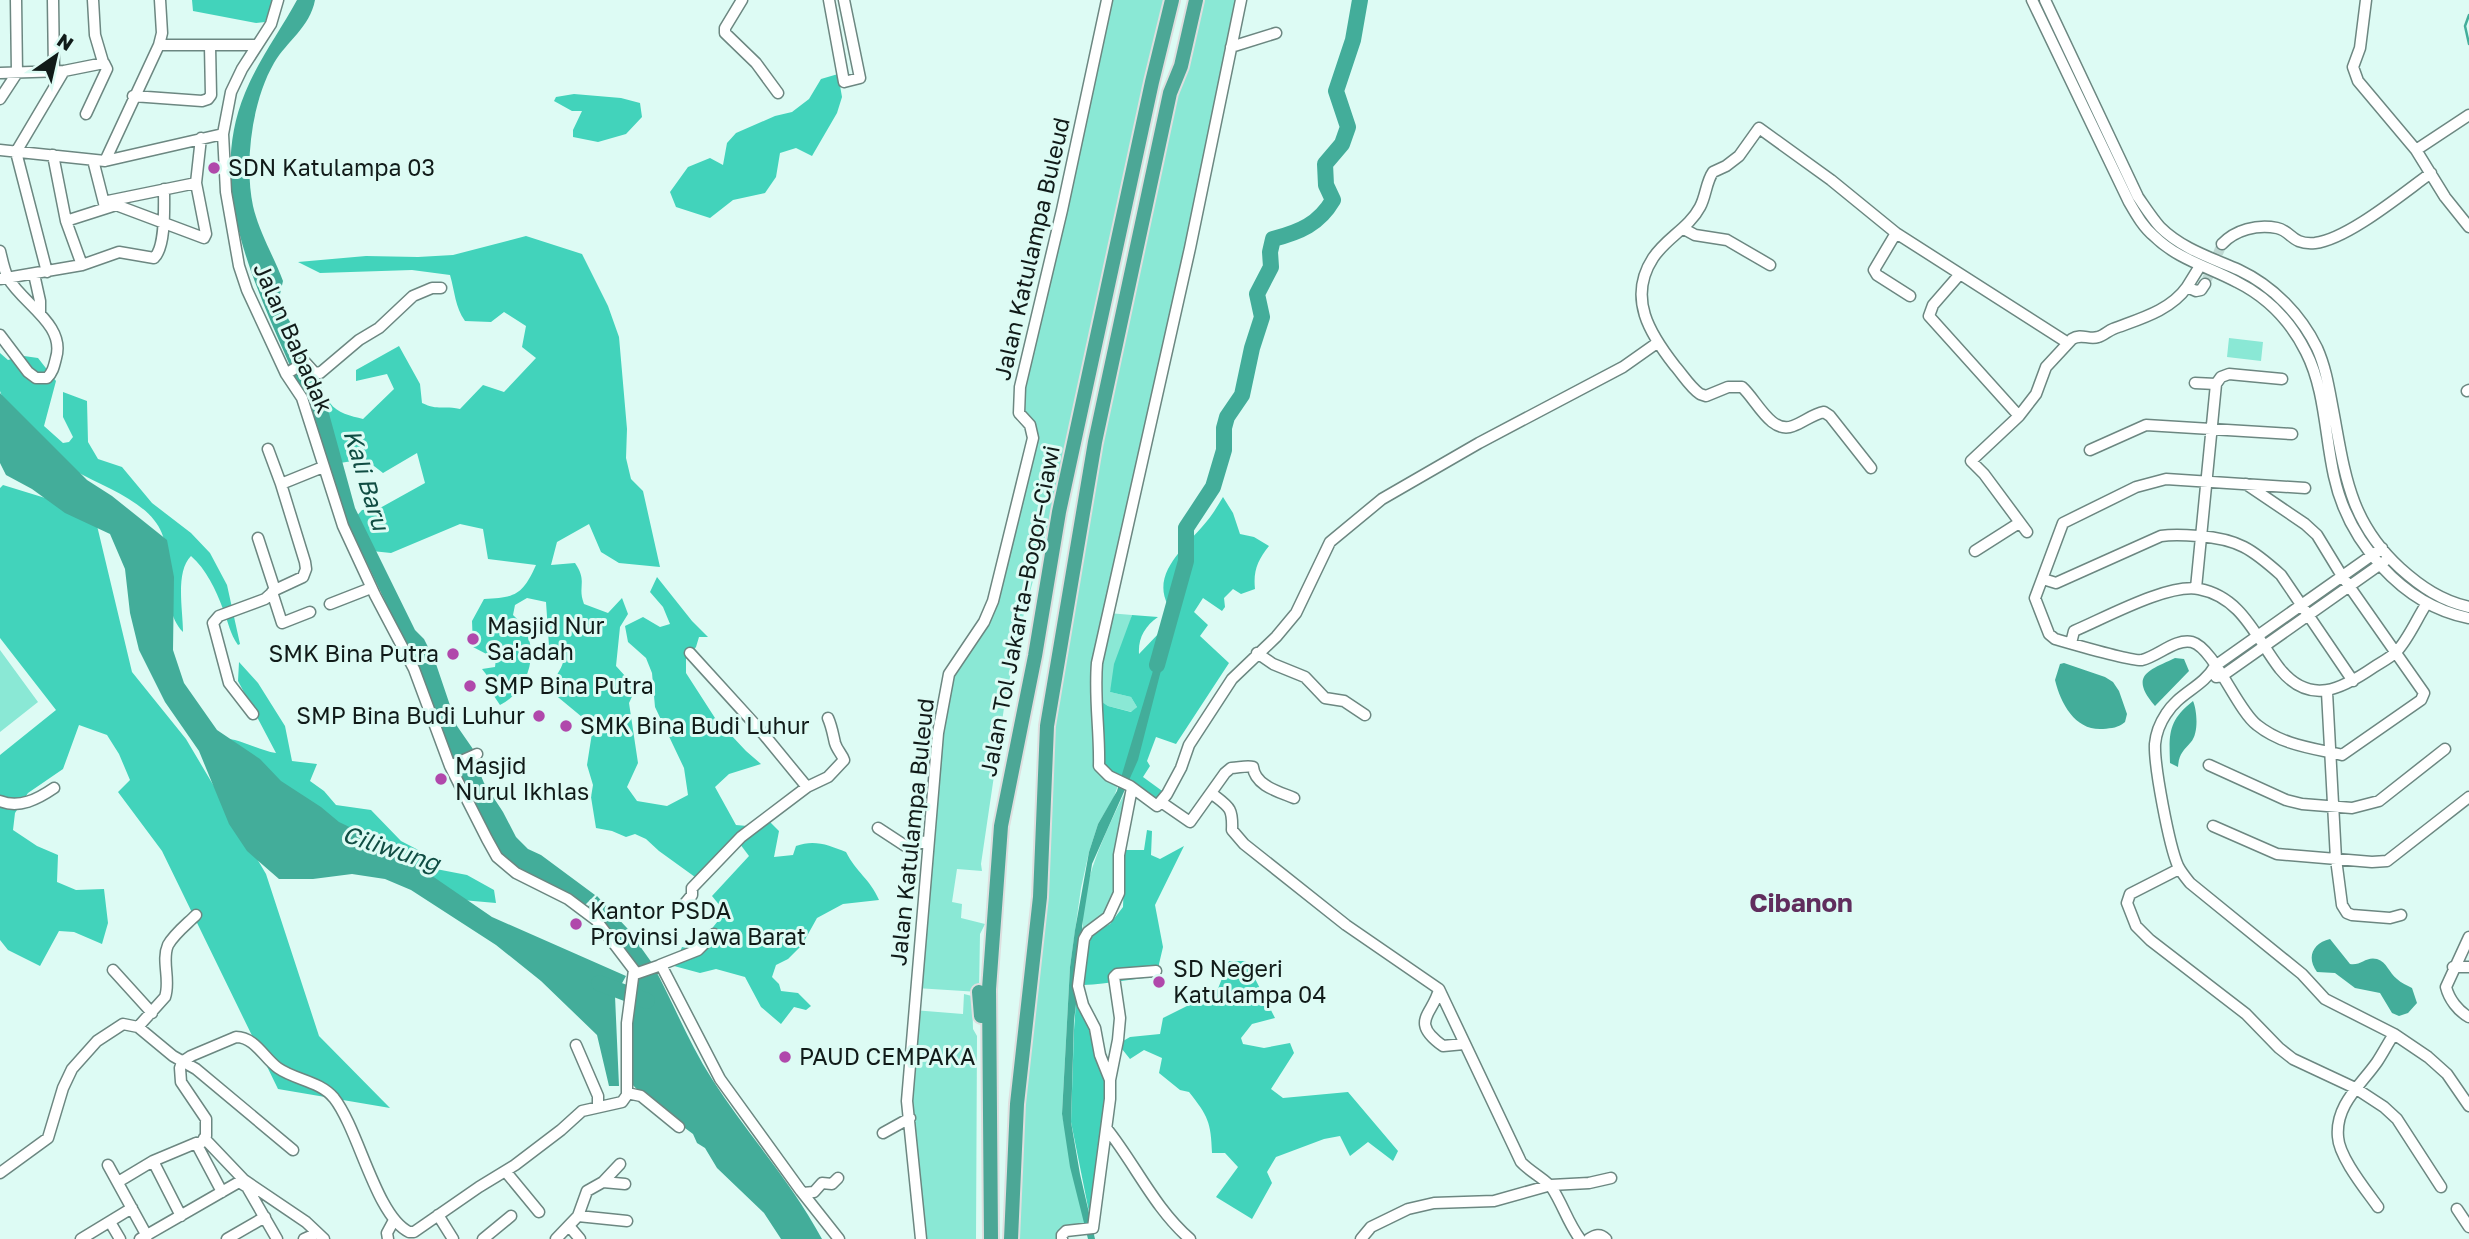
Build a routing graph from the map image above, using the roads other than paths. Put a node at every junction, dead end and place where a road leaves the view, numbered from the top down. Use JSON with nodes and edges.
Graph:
{"nodes":[{"id":1,"x":16,"y":0,"type":"edge"},
{"id":2,"x":53,"y":0,"type":"edge"},
{"id":3,"x":93,"y":0,"type":"edge"},
{"id":4,"x":160,"y":0,"type":"edge"},
{"id":5,"x":278,"y":0,"type":"edge"},
{"id":6,"x":742,"y":0,"type":"edge"},
{"id":7,"x":829,"y":0,"type":"edge"},
{"id":8,"x":844,"y":0,"type":"edge"},
{"id":9,"x":1107,"y":0,"type":"edge"},
{"id":10,"x":1172,"y":0,"type":"edge"},
{"id":11,"x":1196,"y":0,"type":"edge"},
{"id":12,"x":1241,"y":0,"type":"edge"},
{"id":13,"x":2032,"y":0,"type":"edge"},
{"id":14,"x":2045,"y":0,"type":"edge"},
{"id":15,"x":2366,"y":0,"type":"edge"},
{"id":16,"x":1276,"y":33,"type":"dead end"},
{"id":17,"x":159,"y":45,"type":"junction"},
{"id":18,"x":257,"y":45,"type":"junction"},
{"id":19,"x":210,"y":46,"type":"junction"},
{"id":20,"x":1231,"y":47,"type":"junction"},
{"id":21,"x":103,"y":62,"type":"junction"},
{"id":22,"x":59,"y":71,"type":"junction"},
{"id":23,"x":0,"y":73,"type":"edge"},
{"id":24,"x":17,"y":73,"type":"junction"},
{"id":25,"x":778,"y":93,"type":"dead end"},
{"id":26,"x":133,"y":96,"type":"junction"},
{"id":27,"x":0,"y":99,"type":"edge"},
{"id":28,"x":86,"y":114,"type":"dead end"},
{"id":29,"x":2469,"y":115,"type":"edge"},
{"id":30,"x":223,"y":134,"type":"junction"},
{"id":31,"x":201,"y":138,"type":"junction"},
{"id":32,"x":0,"y":150,"type":"edge"},
{"id":33,"x":2416,"y":150,"type":"junction"},
{"id":34,"x":16,"y":152,"type":"junction"},
{"id":35,"x":53,"y":155,"type":"junction"},
{"id":36,"x":93,"y":160,"type":"junction"},
{"id":37,"x":105,"y":161,"type":"junction"},
{"id":38,"x":2431,"y":173,"type":"junction"},
{"id":39,"x":196,"y":183,"type":"junction"},
{"id":40,"x":164,"y":189,"type":"junction"},
{"id":41,"x":104,"y":204,"type":"junction"},
{"id":42,"x":66,"y":221,"type":"junction"},
{"id":43,"x":163,"y":222,"type":"junction"},
{"id":44,"x":2469,"y":227,"type":"edge"},
{"id":45,"x":1684,"y":229,"type":"junction"},
{"id":46,"x":1896,"y":233,"type":"junction"},
{"id":47,"x":2222,"y":244,"type":"tunnel mouth"},
{"id":48,"x":0,"y":251,"type":"edge"},
{"id":49,"x":82,"y":265,"type":"junction"},
{"id":50,"x":1770,"y":265,"type":"dead end"},
{"id":51,"x":2200,"y":266,"type":"junction"},
{"id":52,"x":47,"y":272,"type":"junction"},
{"id":53,"x":34,"y":274,"type":"junction"},
{"id":54,"x":1961,"y":274,"type":"junction"},
{"id":55,"x":4,"y":278,"type":"edge"},
{"id":56,"x":2205,"y":284,"type":"dead end"},
{"id":57,"x":2187,"y":287,"type":"junction"},
{"id":58,"x":441,"y":288,"type":"dead end"},
{"id":59,"x":1910,"y":296,"type":"dead end"},
{"id":60,"x":40,"y":313,"type":"junction"},
{"id":61,"x":0,"y":335,"type":"edge"},
{"id":62,"x":1657,"y":343,"type":"junction"},
{"id":63,"x":2068,"y":343,"type":"junction"},
{"id":64,"x":290,"y":371,"type":"junction"},
{"id":65,"x":2282,"y":379,"type":"dead end"},
{"id":66,"x":2195,"y":383,"type":"dead end"},
{"id":67,"x":2216,"y":384,"type":"junction"},
{"id":68,"x":2019,"y":416,"type":"junction"},
{"id":69,"x":2212,"y":428,"type":"junction"},
{"id":70,"x":1079,"y":429,"type":"junction"},
{"id":71,"x":2292,"y":434,"type":"dead end"},
{"id":72,"x":268,"y":449,"type":"dead end"},
{"id":73,"x":2091,"y":450,"type":"dead end"},
{"id":74,"x":323,"y":467,"type":"junction"},
{"id":75,"x":1871,"y":468,"type":"dead end"},
{"id":76,"x":2207,"y":482,"type":"junction"},
{"id":77,"x":281,"y":484,"type":"junction"},
{"id":78,"x":2246,"y":484,"type":"junction"},
{"id":79,"x":1059,"y":485,"type":"dead end"},
{"id":80,"x":2305,"y":488,"type":"dead end"},
{"id":81,"x":2019,"y":523,"type":"junction"},
{"id":82,"x":2027,"y":532,"type":"dead end"},
{"id":83,"x":2202,"y":537,"type":"junction"},
{"id":84,"x":258,"y":538,"type":"dead end"},
{"id":85,"x":1975,"y":551,"type":"dead end"},
{"id":86,"x":2377,"y":551,"type":"junction"},
{"id":87,"x":2390,"y":557,"type":"junction"},
{"id":88,"x":2381,"y":564,"type":"junction"},
{"id":89,"x":2342,"y":576,"type":"junction"},
{"id":90,"x":2043,"y":579,"type":"junction"},
{"id":91,"x":2349,"y":586,"type":"junction"},
{"id":92,"x":371,"y":588,"type":"junction"},
{"id":93,"x":2196,"y":588,"type":"junction"},
{"id":94,"x":274,"y":591,"type":"junction"},
{"id":95,"x":2427,"y":603,"type":"junction"},
{"id":96,"x":330,"y":604,"type":"dead end"},
{"id":97,"x":2301,"y":605,"type":"junction"},
{"id":98,"x":2469,"y":607,"type":"edge"},
{"id":99,"x":310,"y":612,"type":"dead end"},
{"id":100,"x":2308,"y":615,"type":"junction"},
{"id":101,"x":2469,"y":618,"type":"edge"},
{"id":102,"x":2258,"y":636,"type":"junction"},
{"id":103,"x":2071,"y":643,"type":"junction"},
{"id":104,"x":2265,"y":645,"type":"junction"},
{"id":105,"x":2396,"y":652,"type":"junction"},
{"id":106,"x":690,"y":653,"type":"dead end"},
{"id":107,"x":1257,"y":653,"type":"junction"},
{"id":108,"x":2215,"y":666,"type":"junction"},
{"id":109,"x":2222,"y":676,"type":"junction"},
{"id":110,"x":2208,"y":678,"type":"junction"},
{"id":111,"x":2353,"y":681,"type":"junction"},
{"id":112,"x":2327,"y":692,"type":"junction"},
{"id":113,"x":253,"y":714,"type":"dead end"},
{"id":114,"x":1365,"y":715,"type":"dead end"},
{"id":115,"x":828,"y":718,"type":"dead end"},
{"id":116,"x":2445,"y":749,"type":"dead end"},
{"id":117,"x":2330,"y":752,"type":"junction"},
{"id":118,"x":477,"y":754,"type":"dead end"},
{"id":119,"x":451,"y":765,"type":"junction"},
{"id":120,"x":2209,"y":765,"type":"dead end"},
{"id":121,"x":807,"y":787,"type":"junction"},
{"id":122,"x":1131,"y":787,"type":"junction"},
{"id":123,"x":54,"y":788,"type":"dead end"},
{"id":124,"x":1211,"y":793,"type":"junction"},
{"id":125,"x":2469,"y":797,"type":"edge"},
{"id":126,"x":1294,"y":798,"type":"dead end"},
{"id":127,"x":0,"y":800,"type":"edge"},
{"id":128,"x":1161,"y":802,"type":"junction"},
{"id":129,"x":2333,"y":807,"type":"junction"},
{"id":130,"x":2213,"y":826,"type":"dead end"},
{"id":131,"x":878,"y":828,"type":"dead end"},
{"id":132,"x":929,"y":840,"type":"junction"},
{"id":133,"x":2336,"y":859,"type":"junction"},
{"id":134,"x":2179,"y":869,"type":"junction"},
{"id":135,"x":681,"y":907,"type":"dead end"},
{"id":136,"x":196,"y":915,"type":"dead end"},
{"id":137,"x":2401,"y":915,"type":"dead end"},
{"id":138,"x":713,"y":934,"type":"dead end"},
{"id":139,"x":2469,"y":937,"type":"edge"},
{"id":140,"x":658,"y":966,"type":"junction"},
{"id":141,"x":2453,"y":967,"type":"junction"},
{"id":142,"x":2469,"y":967,"type":"edge"},
{"id":143,"x":113,"y":970,"type":"dead end"},
{"id":144,"x":1156,"y":971,"type":"dead end"},
{"id":145,"x":637,"y":975,"type":"junction"},
{"id":146,"x":1439,"y":989,"type":"junction"},
{"id":147,"x":979,"y":992,"type":"dead end"},
{"id":148,"x":152,"y":1013,"type":"junction"},
{"id":149,"x":2469,"y":1017,"type":"edge"},
{"id":150,"x":138,"y":1027,"type":"junction"},
{"id":151,"x":2394,"y":1034,"type":"junction"},
{"id":152,"x":1464,"y":1044,"type":"junction"},
{"id":153,"x":576,"y":1045,"type":"dead end"},
{"id":154,"x":182,"y":1062,"type":"junction"},
{"id":155,"x":1110,"y":1080,"type":"junction"},
{"id":156,"x":2355,"y":1088,"type":"junction"},
{"id":157,"x":627,"y":1091,"type":"junction"},
{"id":158,"x":991,"y":1104,"type":"junction"},
{"id":159,"x":598,"y":1106,"type":"junction"},
{"id":160,"x":2469,"y":1106,"type":"edge"},
{"id":161,"x":909,"y":1118,"type":"junction"},
{"id":162,"x":679,"y":1127,"type":"dead end"},
{"id":163,"x":1107,"y":1129,"type":"junction"},
{"id":164,"x":883,"y":1133,"type":"dead end"},
{"id":165,"x":200,"y":1141,"type":"junction"},
{"id":166,"x":293,"y":1150,"type":"dead end"},
{"id":167,"x":153,"y":1161,"type":"junction"},
{"id":168,"x":620,"y":1164,"type":"dead end"},
{"id":169,"x":108,"y":1165,"type":"dead end"},
{"id":170,"x":506,"y":1172,"type":"junction"},
{"id":171,"x":0,"y":1173,"type":"edge"},
{"id":172,"x":838,"y":1178,"type":"dead end"},
{"id":173,"x":1611,"y":1178,"type":"dead end"},
{"id":174,"x":118,"y":1182,"type":"junction"},
{"id":175,"x":603,"y":1182,"type":"junction"},
{"id":176,"x":625,"y":1184,"type":"dead end"},
{"id":177,"x":1551,"y":1185,"type":"junction"},
{"id":178,"x":2441,"y":1187,"type":"dead end"},
{"id":179,"x":222,"y":1192,"type":"junction"},
{"id":180,"x":803,"y":1193,"type":"junction"},
{"id":181,"x":2378,"y":1207,"type":"dead end"},
{"id":182,"x":132,"y":1208,"type":"junction"},
{"id":183,"x":2457,"y":1209,"type":"dead end"},
{"id":184,"x":539,"y":1212,"type":"dead end"},
{"id":185,"x":438,"y":1215,"type":"junction"},
{"id":186,"x":181,"y":1216,"type":"junction"},
{"id":187,"x":511,"y":1216,"type":"dead end"},
{"id":188,"x":578,"y":1216,"type":"junction"},
{"id":189,"x":265,"y":1217,"type":"junction"},
{"id":190,"x":394,"y":1220,"type":"junction"},
{"id":191,"x":627,"y":1221,"type":"dead end"},
{"id":192,"x":110,"y":1222,"type":"junction"},
{"id":193,"x":569,"y":1226,"type":"junction"},
{"id":194,"x":2469,"y":1227,"type":"edge"},
{"id":195,"x":144,"y":1237,"type":"edge"},
{"id":196,"x":81,"y":1239,"type":"edge"},
{"id":197,"x":120,"y":1239,"type":"edge"},
{"id":198,"x":228,"y":1239,"type":"edge"},
{"id":199,"x":277,"y":1239,"type":"edge"},
{"id":200,"x":324,"y":1239,"type":"edge"},
{"id":201,"x":388,"y":1239,"type":"edge"},
{"id":202,"x":453,"y":1239,"type":"edge"},
{"id":203,"x":483,"y":1239,"type":"edge"},
{"id":204,"x":556,"y":1239,"type":"edge"},
{"id":205,"x":580,"y":1239,"type":"edge"},
{"id":206,"x":839,"y":1239,"type":"edge"},
{"id":207,"x":921,"y":1239,"type":"edge"},
{"id":208,"x":991,"y":1239,"type":"edge"},
{"id":209,"x":1011,"y":1239,"type":"edge"},
{"id":210,"x":1062,"y":1239,"type":"edge"},
{"id":211,"x":1190,"y":1239,"type":"edge"},
{"id":212,"x":1361,"y":1239,"type":"edge"},
{"id":213,"x":1580,"y":1239,"type":"edge"},
{"id":214,"x":1589,"y":1239,"type":"edge"},
{"id":215,"x":1606,"y":1239,"type":"edge"}],
"edges":[{"from":1,"to":24,"type":"street"},
{"from":2,"to":22,"type":"street"},
{"from":3,"to":21,"type":"street"},
{"from":4,"to":17,"type":"street"},
{"from":5,"to":18,"type":"street","name":"Jalan Babadak"},
{"from":6,"to":25,"type":"street"},
{"from":7,"to":8,"type":"street"},
{"from":9,"to":132,"type":"street","name":"Jalan Katulampa Buleud"},
{"from":10,"to":70,"type":"highway","name":"Jalan Tol Jakarta–Bogor–Ciawi"},
{"from":11,"to":209,"type":"highway","name":"Jalan Tol Jakarta–Bogor–Ciawi"},
{"from":12,"to":20,"type":"street"},
{"from":13,"to":51,"type":"street"},
{"from":14,"to":86,"type":"street"},
{"from":15,"to":33,"type":"street"},
{"from":16,"to":20,"type":"street"},
{"from":17,"to":19,"type":"street"},
{"from":17,"to":26,"type":"street"},
{"from":18,"to":19,"type":"street"},
{"from":18,"to":30,"type":"street","name":"Jalan Babadak"},
{"from":19,"to":26,"type":"street"},
{"from":20,"to":122,"type":"street"},
{"from":21,"to":22,"type":"street"},
{"from":21,"to":28,"type":"street"},
{"from":22,"to":24,"type":"street"},
{"from":22,"to":34,"type":"street"},
{"from":23,"to":24,"type":"street"},
{"from":24,"to":27,"type":"street"},
{"from":26,"to":37,"type":"street"},
{"from":29,"to":33,"type":"street"},
{"from":30,"to":31,"type":"street"},
{"from":30,"to":64,"type":"street","name":"Jalan Babadak"},
{"from":31,"to":37,"type":"street"},
{"from":31,"to":39,"type":"street"},
{"from":32,"to":34,"type":"street"},
{"from":33,"to":38,"type":"street"},
{"from":34,"to":35,"type":"street"},
{"from":34,"to":52,"type":"street"},
{"from":35,"to":36,"type":"street"},
{"from":35,"to":42,"type":"street"},
{"from":36,"to":37,"type":"street"},
{"from":36,"to":41,"type":"street"},
{"from":38,"to":44,"type":"street"},
{"from":38,"to":47,"type":"street"},
{"from":39,"to":40,"type":"street"},
{"from":39,"to":43,"type":"street"},
{"from":40,"to":41,"type":"street"},
{"from":40,"to":43,"type":"street"},
{"from":41,"to":42,"type":"street"},
{"from":41,"to":43,"type":"street"},
{"from":42,"to":49,"type":"street"},
{"from":43,"to":49,"type":"street"},
{"from":45,"to":46,"type":"street"},
{"from":45,"to":50,"type":"street"},
{"from":45,"to":62,"type":"street"},
{"from":46,"to":54,"type":"street"},
{"from":46,"to":59,"type":"street"},
{"from":48,"to":55,"type":"street"},
{"from":49,"to":52,"type":"street"},
{"from":51,"to":57,"type":"street"},
{"from":51,"to":86,"type":"street"},
{"from":52,"to":53,"type":"street"},
{"from":53,"to":55,"type":"street"},
{"from":53,"to":60,"type":"street"},
{"from":54,"to":63,"type":"street"},
{"from":54,"to":68,"type":"street"},
{"from":55,"to":60,"type":"street"},
{"from":56,"to":57,"type":"street"},
{"from":57,"to":63,"type":"street"},
{"from":58,"to":64,"type":"street","name":"Jalan Babadak"},
{"from":60,"to":61,"type":"street"},
{"from":62,"to":75,"type":"street"},
{"from":62,"to":107,"type":"street"},
{"from":63,"to":68,"type":"street"},
{"from":64,"to":74,"type":"street","name":"Jalan Babadak"},
{"from":65,"to":67,"type":"street"},
{"from":66,"to":67,"type":"street"},
{"from":67,"to":69,"type":"street"},
{"from":68,"to":81,"type":"street"},
{"from":69,"to":71,"type":"street"},
{"from":69,"to":73,"type":"street"},
{"from":69,"to":76,"type":"street"},
{"from":70,"to":79,"type":"highway"},
{"from":70,"to":158,"type":"highway","name":"Jalan Tol Jakarta–Bogor–Ciawi"},
{"from":72,"to":77,"type":"street"},
{"from":74,"to":77,"type":"street"},
{"from":74,"to":92,"type":"street","name":"Jalan Babadak"},
{"from":76,"to":78,"type":"street"},
{"from":76,"to":83,"type":"street"},
{"from":76,"to":90,"type":"street"},
{"from":77,"to":94,"type":"street"},
{"from":78,"to":80,"type":"street"},
{"from":78,"to":89,"type":"street"},
{"from":81,"to":82,"type":"street"},
{"from":81,"to":85,"type":"street"},
{"from":83,"to":90,"type":"street"},
{"from":83,"to":93,"type":"street"},
{"from":83,"to":97,"type":"street"},
{"from":84,"to":94,"type":"street"},
{"from":86,"to":87,"type":"street"},
{"from":86,"to":88,"type":"street"},
{"from":86,"to":89,"type":"street"},
{"from":87,"to":88,"type":"street"},
{"from":87,"to":98,"type":"street"},
{"from":88,"to":91,"type":"street"},
{"from":88,"to":95,"type":"street"},
{"from":89,"to":91,"type":"street"},
{"from":89,"to":97,"type":"street"},
{"from":90,"to":103,"type":"street"},
{"from":91,"to":100,"type":"street"},
{"from":91,"to":105,"type":"street"},
{"from":92,"to":96,"type":"street"},
{"from":92,"to":119,"type":"street","name":"Jalan Babadak"},
{"from":93,"to":102,"type":"street"},
{"from":93,"to":103,"type":"street"},
{"from":94,"to":99,"type":"street"},
{"from":94,"to":113,"type":"street"},
{"from":95,"to":101,"type":"street"},
{"from":95,"to":105,"type":"street"},
{"from":97,"to":100,"type":"street"},
{"from":97,"to":102,"type":"street"},
{"from":100,"to":104,"type":"street"},
{"from":100,"to":111,"type":"street"},
{"from":102,"to":104,"type":"street"},
{"from":102,"to":108,"type":"street"},
{"from":103,"to":108,"type":"street"},
{"from":104,"to":109,"type":"street"},
{"from":104,"to":112,"type":"street"},
{"from":105,"to":111,"type":"street"},
{"from":105,"to":117,"type":"street"},
{"from":106,"to":121,"type":"street"},
{"from":107,"to":114,"type":"street"},
{"from":107,"to":128,"type":"street"},
{"from":108,"to":109,"type":"street"},
{"from":108,"to":110,"type":"street"},
{"from":109,"to":110,"type":"street"},
{"from":109,"to":117,"type":"street"},
{"from":110,"to":134,"type":"street"},
{"from":111,"to":112,"type":"street"},
{"from":112,"to":117,"type":"street"},
{"from":115,"to":121,"type":"street"},
{"from":116,"to":129,"type":"street"},
{"from":117,"to":129,"type":"street"},
{"from":118,"to":119,"type":"street"},
{"from":119,"to":145,"type":"street","name":"Jalan Babadak"},
{"from":120,"to":129,"type":"street"},
{"from":121,"to":135,"type":"street"},
{"from":122,"to":128,"type":"street"},
{"from":122,"to":155,"type":"street"},
{"from":123,"to":127,"type":"street"},
{"from":124,"to":126,"type":"street"},
{"from":124,"to":128,"type":"street"},
{"from":124,"to":146,"type":"street"},
{"from":125,"to":133,"type":"street"},
{"from":129,"to":133,"type":"street"},
{"from":130,"to":133,"type":"street"},
{"from":131,"to":132,"type":"street"},
{"from":132,"to":161,"type":"street","name":"Jalan Katulampa Buleud"},
{"from":133,"to":137,"type":"street"},
{"from":134,"to":151,"type":"street"},
{"from":134,"to":156,"type":"street"},
{"from":136,"to":148,"type":"street"},
{"from":138,"to":140,"type":"street"},
{"from":139,"to":141,"type":"street"},
{"from":140,"to":145,"type":"street"},
{"from":140,"to":180,"type":"street"},
{"from":141,"to":142,"type":"street"},
{"from":141,"to":149,"type":"street"},
{"from":143,"to":148,"type":"street"},
{"from":144,"to":155,"type":"street"},
{"from":145,"to":157,"type":"street"},
{"from":146,"to":152,"type":"street"},
{"from":146,"to":152,"type":"street"},
{"from":147,"to":158,"type":"highway"},
{"from":148,"to":150,"type":"street"},
{"from":150,"to":154,"type":"street"},
{"from":150,"to":171,"type":"street"},
{"from":151,"to":156,"type":"street"},
{"from":151,"to":160,"type":"street"},
{"from":152,"to":177,"type":"street"},
{"from":153,"to":159,"type":"street"},
{"from":154,"to":165,"type":"street"},
{"from":154,"to":166,"type":"street"},
{"from":154,"to":190,"type":"street"},
{"from":155,"to":163,"type":"street"},
{"from":156,"to":178,"type":"street"},
{"from":156,"to":181,"type":"street"},
{"from":157,"to":159,"type":"street"},
{"from":157,"to":162,"type":"street"},
{"from":158,"to":208,"type":"highway","name":"Jalan Tol Jakarta–Bogor–Ciawi"},
{"from":159,"to":170,"type":"street"},
{"from":161,"to":164,"type":"street"},
{"from":161,"to":207,"type":"street","name":"Jalan Katulampa Buleud"},
{"from":163,"to":210,"type":"street"},
{"from":163,"to":211,"type":"street"},
{"from":165,"to":167,"type":"street"},
{"from":165,"to":179,"type":"street"},
{"from":165,"to":200,"type":"street"},
{"from":167,"to":174,"type":"street"},
{"from":167,"to":186,"type":"street"},
{"from":168,"to":175,"type":"street"},
{"from":169,"to":174,"type":"street"},
{"from":170,"to":184,"type":"street"},
{"from":170,"to":185,"type":"street"},
{"from":172,"to":180,"type":"street"},
{"from":173,"to":177,"type":"street"},
{"from":174,"to":182,"type":"street"},
{"from":175,"to":176,"type":"street"},
{"from":175,"to":188,"type":"street"},
{"from":177,"to":212,"type":"street"},
{"from":177,"to":213,"type":"street"},
{"from":179,"to":186,"type":"street"},
{"from":179,"to":189,"type":"street"},
{"from":180,"to":206,"type":"street"},
{"from":182,"to":192,"type":"street"},
{"from":182,"to":195,"type":"street"},
{"from":183,"to":194,"type":"street"},
{"from":185,"to":190,"type":"street"},
{"from":185,"to":202,"type":"street"},
{"from":186,"to":195,"type":"street"},
{"from":187,"to":203,"type":"street"},
{"from":188,"to":191,"type":"street"},
{"from":188,"to":193,"type":"street"},
{"from":189,"to":198,"type":"street"},
{"from":189,"to":199,"type":"street"},
{"from":190,"to":201,"type":"street"},
{"from":192,"to":196,"type":"street"},
{"from":192,"to":197,"type":"street"},
{"from":193,"to":204,"type":"street"},
{"from":193,"to":205,"type":"street"},
{"from":214,"to":215,"type":"street"}]}
